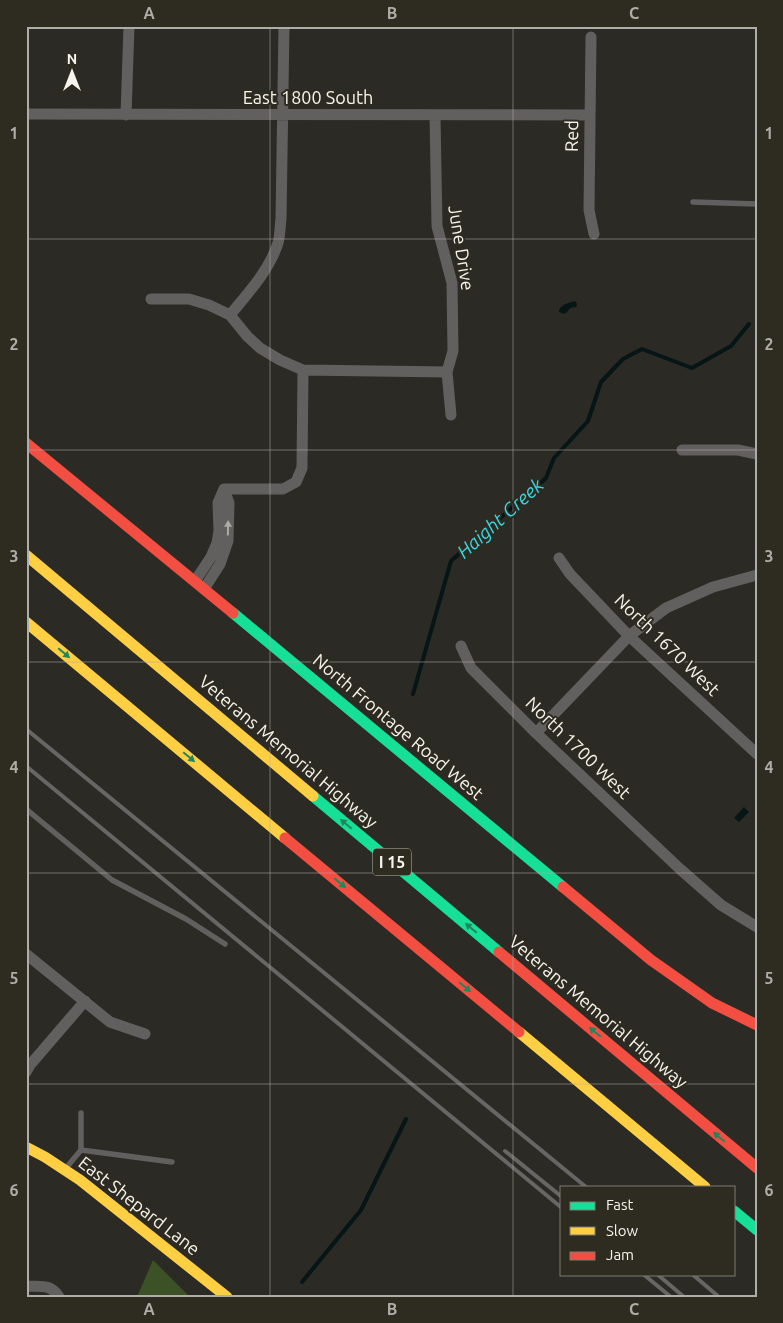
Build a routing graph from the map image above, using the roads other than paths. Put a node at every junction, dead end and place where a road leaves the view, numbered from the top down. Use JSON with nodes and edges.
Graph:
{"nodes":[{"id":1,"x":129,"y":26,"type":"edge"},
{"id":2,"x":284,"y":26,"type":"edge"},
{"id":3,"x":590,"y":37,"type":"dead end"},
{"id":4,"x":26,"y":114,"type":"edge"},
{"id":5,"x":126,"y":115,"type":"junction"},
{"id":6,"x":282,"y":115,"type":"junction"},
{"id":7,"x":590,"y":115,"type":"junction"},
{"id":8,"x":435,"y":116,"type":"junction"},
{"id":9,"x":693,"y":202,"type":"dead end"},
{"id":10,"x":757,"y":204,"type":"edge"},
{"id":11,"x":594,"y":234,"type":"dead end"},
{"id":12,"x":151,"y":299,"type":"dead end"},
{"id":13,"x":230,"y":315,"type":"junction"},
{"id":14,"x":303,"y":370,"type":"junction"},
{"id":15,"x":447,"y":372,"type":"junction"},
{"id":16,"x":451,"y":415,"type":"dead end"},
{"id":17,"x":26,"y":443,"type":"edge"},
{"id":18,"x":682,"y":450,"type":"dead end"},
{"id":19,"x":757,"y":454,"type":"edge"},
{"id":20,"x":224,"y":489,"type":"junction"},
{"id":21,"x":26,"y":555,"type":"edge"},
{"id":22,"x":559,"y":558,"type":"dead end"},
{"id":23,"x":757,"y":575,"type":"edge"},
{"id":24,"x":195,"y":581,"type":"junction"},
{"id":25,"x":204,"y":589,"type":"junction"},
{"id":26,"x":26,"y":622,"type":"edge"},
{"id":27,"x":629,"y":636,"type":"junction"},
{"id":28,"x":461,"y":646,"type":"dead end"},
{"id":29,"x":536,"y":733,"type":"junction"},
{"id":30,"x":757,"y":754,"type":"edge"},
{"id":31,"x":26,"y":809,"type":"edge"},
{"id":32,"x":757,"y":927,"type":"edge"},
{"id":33,"x":226,"y":944,"type":"dead end"},
{"id":34,"x":26,"y":954,"type":"edge"},
{"id":35,"x":85,"y":1001,"type":"junction"},
{"id":36,"x":757,"y":1025,"type":"edge"},
{"id":37,"x":146,"y":1034,"type":"dead end"},
{"id":38,"x":26,"y":1072,"type":"edge"},
{"id":39,"x":81,"y":1113,"type":"dead end"},
{"id":40,"x":26,"y":1147,"type":"edge"},
{"id":41,"x":81,"y":1150,"type":"junction"},
{"id":42,"x":172,"y":1162,"type":"dead end"},
{"id":43,"x":757,"y":1168,"type":"edge"},
{"id":44,"x":65,"y":1169,"type":"junction"},
{"id":45,"x":704,"y":1186,"type":"edge"},
{"id":46,"x":736,"y":1213,"type":"edge"},
{"id":47,"x":757,"y":1230,"type":"edge"},
{"id":48,"x":26,"y":1286,"type":"edge"},
{"id":49,"x":59,"y":1297,"type":"edge"},
{"id":50,"x":227,"y":1297,"type":"edge"}],
"edges":[{"from":1,"to":5,"type":"street"},
{"from":2,"to":6,"type":"street"},
{"from":3,"to":7,"type":"street","name":"Red"},
{"from":4,"to":5,"type":"street","name":"East 1800 South"},
{"from":5,"to":6,"type":"street","name":"East 1800 South"},
{"from":6,"to":8,"type":"street","name":"East 1800 South"},
{"from":6,"to":13,"type":"street"},
{"from":7,"to":8,"type":"street","name":"East 1800 South"},
{"from":7,"to":11,"type":"street","name":"Red"},
{"from":8,"to":15,"type":"street","name":"June Drive"},
{"from":9,"to":10,"type":"lane"},
{"from":12,"to":13,"type":"street"},
{"from":13,"to":14,"type":"street"},
{"from":14,"to":15,"type":"street"},
{"from":14,"to":20,"type":"street"},
{"from":15,"to":16,"type":"street","name":"June Drive"},
{"from":17,"to":24,"type":"main road","name":"North Frontage Road West"},
{"from":18,"to":19,"type":"street"},
{"from":20,"to":24,"type":"street"},
{"from":25,"to":20,"type":"street","one_way":true},
{"from":43,"to":21,"type":"main road","name":"Veterans Memorial Highway","number":"I 15","one_way":true},
{"from":22,"to":27,"type":"street","name":"North 1670 West"},
{"from":23,"to":27,"type":"street"},
{"from":24,"to":25,"type":"main road","name":"North Frontage Road West"},
{"from":25,"to":36,"type":"main road","name":"North Frontage Road West"},
{"from":26,"to":45,"type":"main road","one_way":true},
{"from":27,"to":29,"type":"street"},
{"from":27,"to":30,"type":"street","name":"North 1670 West"},
{"from":28,"to":29,"type":"street","name":"North 1700 West"},
{"from":29,"to":32,"type":"street","name":"North 1700 West"},
{"from":31,"to":33,"type":"lane"},
{"from":34,"to":35,"type":"street"},
{"from":35,"to":37,"type":"street"},
{"from":35,"to":38,"type":"street"},
{"from":39,"to":41,"type":"lane"},
{"from":40,"to":44,"type":"main road","name":"East Shepard Lane"},
{"from":41,"to":42,"type":"lane"},
{"from":41,"to":44,"type":"lane"},
{"from":44,"to":50,"type":"main road","name":"East Shepard Lane"},
{"from":46,"to":47,"type":"main road"},
{"from":48,"to":49,"type":"street"}]}
